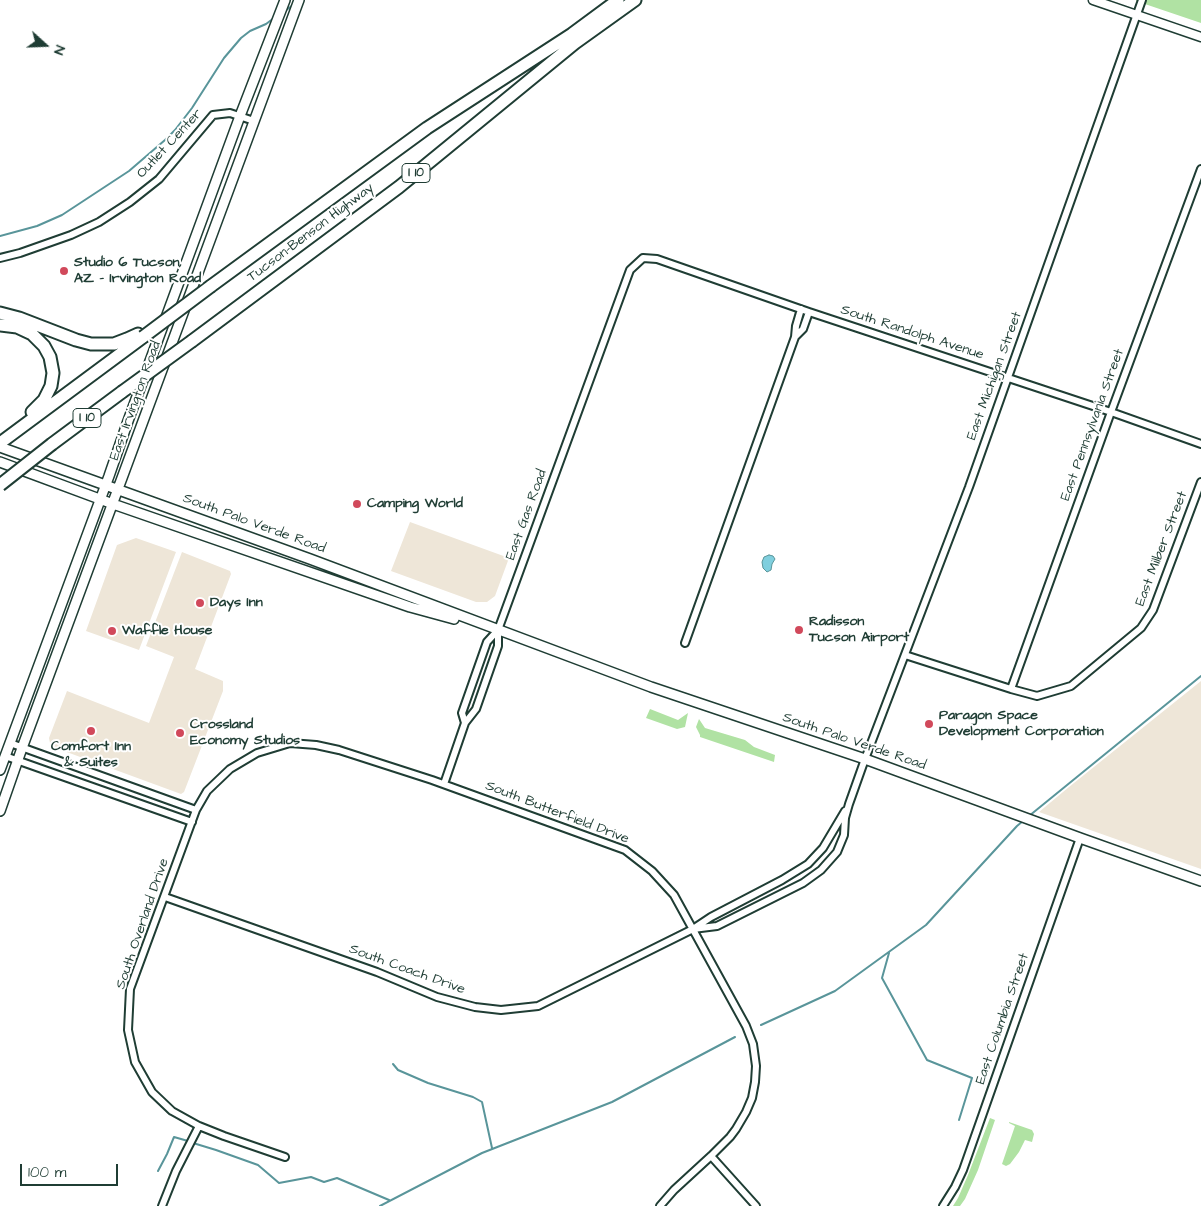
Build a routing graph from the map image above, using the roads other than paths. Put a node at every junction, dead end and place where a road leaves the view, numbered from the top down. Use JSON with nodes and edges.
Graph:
{"nodes":[{"id":1,"x":285,"y":0,"type":"edge"},
{"id":2,"x":299,"y":0,"type":"edge"},
{"id":3,"x":618,"y":0,"type":"edge"},
{"id":4,"x":635,"y":0,"type":"edge"},
{"id":5,"x":1093,"y":0,"type":"edge"},
{"id":6,"x":1142,"y":0,"type":"edge"},
{"id":7,"x":1137,"y":15,"type":"junction"},
{"id":8,"x":1201,"y":37,"type":"edge"},
{"id":9,"x":240,"y":116,"type":"junction"},
{"id":10,"x":254,"y":121,"type":"junction"},
{"id":11,"x":1201,"y":169,"type":"edge"},
{"id":12,"x":0,"y":258,"type":"edge"},
{"id":13,"x":643,"y":258,"type":"joint"},
{"id":14,"x":801,"y":309,"type":"junction"},
{"id":15,"x":809,"y":312,"type":"junction"},
{"id":16,"x":0,"y":313,"type":"edge"},
{"id":17,"x":0,"y":325,"type":"edge"},
{"id":18,"x":144,"y":333,"type":"junction"},
{"id":19,"x":795,"y":337,"type":"junction"},
{"id":20,"x":1008,"y":378,"type":"junction"},
{"id":21,"x":1111,"y":412,"type":"junction"},
{"id":22,"x":14,"y":430,"type":"junction"},
{"id":23,"x":0,"y":441,"type":"edge"},
{"id":24,"x":1201,"y":444,"type":"edge"},
{"id":25,"x":0,"y":447,"type":"edge"},
{"id":26,"x":0,"y":462,"type":"edge"},
{"id":27,"x":1201,"y":482,"type":"edge"},
{"id":28,"x":0,"y":484,"type":"edge"},
{"id":29,"x":106,"y":484,"type":"junction"},
{"id":30,"x":119,"y":489,"type":"junction"},
{"id":31,"x":100,"y":499,"type":"junction"},
{"id":32,"x":113,"y":504,"type":"junction"},
{"id":33,"x":314,"y":573,"type":"junction"},
{"id":34,"x":380,"y":586,"type":"junction"},
{"id":35,"x":498,"y":630,"type":"junction"},
{"id":36,"x":685,"y":643,"type":"dead end"},
{"id":37,"x":905,"y":655,"type":"junction"},
{"id":38,"x":1011,"y":689,"type":"junction"},
{"id":39,"x":464,"y":723,"type":"junction"},
{"id":40,"x":10,"y":743,"type":"junction"},
{"id":41,"x":22,"y":748,"type":"junction"},
{"id":42,"x":5,"y":756,"type":"junction"},
{"id":43,"x":865,"y":759,"type":"junction"},
{"id":44,"x":18,"y":761,"type":"junction"},
{"id":45,"x":0,"y":770,"type":"edge"},
{"id":46,"x":444,"y":784,"type":"junction"},
{"id":47,"x":137,"y":803,"type":"junction"},
{"id":48,"x":849,"y":804,"type":"junction"},
{"id":49,"x":196,"y":810,"type":"junction"},
{"id":50,"x":0,"y":811,"type":"edge"},
{"id":51,"x":192,"y":822,"type":"junction"},
{"id":52,"x":1080,"y":838,"type":"junction"},
{"id":53,"x":813,"y":859,"type":"junction"},
{"id":54,"x":821,"y":870,"type":"junction"},
{"id":55,"x":1201,"y":881,"type":"edge"},
{"id":56,"x":165,"y":897,"type":"junction"},
{"id":57,"x":693,"y":929,"type":"junction"},
{"id":58,"x":199,"y":1126,"type":"junction"},
{"id":59,"x":711,"y":1156,"type":"junction"},
{"id":60,"x":285,"y":1157,"type":"dead end"},
{"id":61,"x":162,"y":1206,"type":"edge"},
{"id":62,"x":660,"y":1206,"type":"edge"},
{"id":63,"x":756,"y":1206,"type":"edge"},
{"id":64,"x":943,"y":1206,"type":"edge"}],
"edges":[{"from":1,"to":9,"type":"main road","name":"East Irvington Road"},
{"from":2,"to":10,"type":"main road","name":"East Irvington Road"},
{"from":3,"to":18,"type":"highway","name":"Tucson–Benson Highway","number":"I 10","bridge":true},
{"from":4,"to":28,"type":"highway","name":"Tucson–Benson Highway","number":"I 10","bridge":true},
{"from":5,"to":7,"type":"street"},
{"from":6,"to":7,"type":"street","name":"East Michigan Street"},
{"from":7,"to":8,"type":"street"},
{"from":7,"to":20,"type":"street","name":"East Michigan Street"},
{"from":9,"to":10,"type":"street","name":"Outlet Center"},
{"from":9,"to":12,"type":"street","name":"Outlet Center"},
{"from":9,"to":29,"type":"main road","name":"East Irvington Road"},
{"from":10,"to":30,"type":"main road","name":"East Irvington Road"},
{"from":11,"to":21,"type":"street","name":"East Pennsylvania Street"},
{"from":13,"to":14,"type":"street","name":"South Randolph Avenue"},
{"from":13,"to":35,"type":"street","name":"East Gas Road"},
{"from":14,"to":15,"type":"street","name":"South Randolph Avenue"},
{"from":14,"to":19,"type":"street"},
{"from":15,"to":19,"type":"street"},
{"from":15,"to":20,"type":"street","name":"South Randolph Avenue"},
{"from":16,"to":18,"type":"highway"},
{"from":17,"to":22,"type":"highway"},
{"from":18,"to":22,"type":"highway","name":"Tucson–Benson Highway","number":"I 10"},
{"from":19,"to":36,"type":"street"},
{"from":20,"to":21,"type":"street","name":"South Randolph Avenue"},
{"from":20,"to":37,"type":"street","name":"East Michigan Street"},
{"from":21,"to":24,"type":"street","name":"South Randolph Avenue"},
{"from":21,"to":38,"type":"street","name":"East Pennsylvania Street"},
{"from":22,"to":23,"type":"highway","name":"Tucson–Benson Highway","number":"I 10"},
{"from":25,"to":29,"type":"main road","name":"South Palo Verde Road"},
{"from":26,"to":31,"type":"main road","name":"South Palo Verde Road"},
{"from":27,"to":38,"type":"street","name":"East Milber Street"},
{"from":29,"to":30,"type":"main road","name":"South Palo Verde Road"},
{"from":29,"to":31,"type":"main road","name":"East Irvington Road"},
{"from":30,"to":32,"type":"main road","name":"East Irvington Road"},
{"from":30,"to":34,"type":"main road","name":"South Palo Verde Road"},
{"from":31,"to":32,"type":"main road","name":"South Palo Verde Road"},
{"from":31,"to":40,"type":"main road","name":"East Irvington Road"},
{"from":32,"to":33,"type":"main road","name":"South Palo Verde Road"},
{"from":32,"to":41,"type":"main road","name":"East Irvington Road"},
{"from":33,"to":34,"type":"main road"},
{"from":33,"to":35,"type":"main road","name":"South Palo Verde Road"},
{"from":34,"to":35,"type":"main road","name":"South Palo Verde Road"},
{"from":35,"to":39,"type":"street","name":"East Gas Road"},
{"from":35,"to":39,"type":"street"},
{"from":35,"to":43,"type":"main road","name":"South Palo Verde Road"},
{"from":37,"to":38,"type":"street","name":"East Milber Street"},
{"from":37,"to":43,"type":"street","name":"East Michigan Street"},
{"from":39,"to":46,"type":"street","name":"East Gas Road"},
{"from":40,"to":41,"type":"street"},
{"from":40,"to":42,"type":"main road","name":"East Irvington Road"},
{"from":41,"to":44,"type":"main road","name":"East Irvington Road"},
{"from":41,"to":49,"type":"street"},
{"from":42,"to":44,"type":"street"},
{"from":42,"to":45,"type":"main road","name":"East Irvington Road"},
{"from":43,"to":48,"type":"street","name":"South Coach Drive"},
{"from":43,"to":52,"type":"main road","name":"South Palo Verde Road"},
{"from":44,"to":47,"type":"street"},
{"from":44,"to":50,"type":"main road","name":"East Irvington Road"},
{"from":46,"to":49,"type":"street","name":"South Butterfield Drive"},
{"from":46,"to":57,"type":"street","name":"South Butterfield Drive"},
{"from":47,"to":49,"type":"street"},
{"from":47,"to":51,"type":"street"},
{"from":48,"to":53,"type":"street","name":"South Coach Drive"},
{"from":48,"to":54,"type":"street","name":"South Coach Drive"},
{"from":49,"to":51,"type":"street","name":"South Butterfield Drive"},
{"from":51,"to":56,"type":"street","name":"South Overland Drive"},
{"from":52,"to":55,"type":"main road","name":"South Palo Verde Road"},
{"from":52,"to":64,"type":"street","name":"East Columbia Street"},
{"from":53,"to":54,"type":"street"},
{"from":53,"to":57,"type":"street","name":"South Coach Drive"},
{"from":54,"to":57,"type":"street","name":"South Coach Drive"},
{"from":56,"to":57,"type":"street","name":"South Coach Drive"},
{"from":56,"to":58,"type":"street","name":"South Overland Drive"},
{"from":57,"to":59,"type":"street","name":"South Butterfield Drive"},
{"from":58,"to":60,"type":"street","name":"South Overland Drive"},
{"from":58,"to":61,"type":"street"},
{"from":59,"to":62,"type":"street"},
{"from":59,"to":63,"type":"street"}]}
